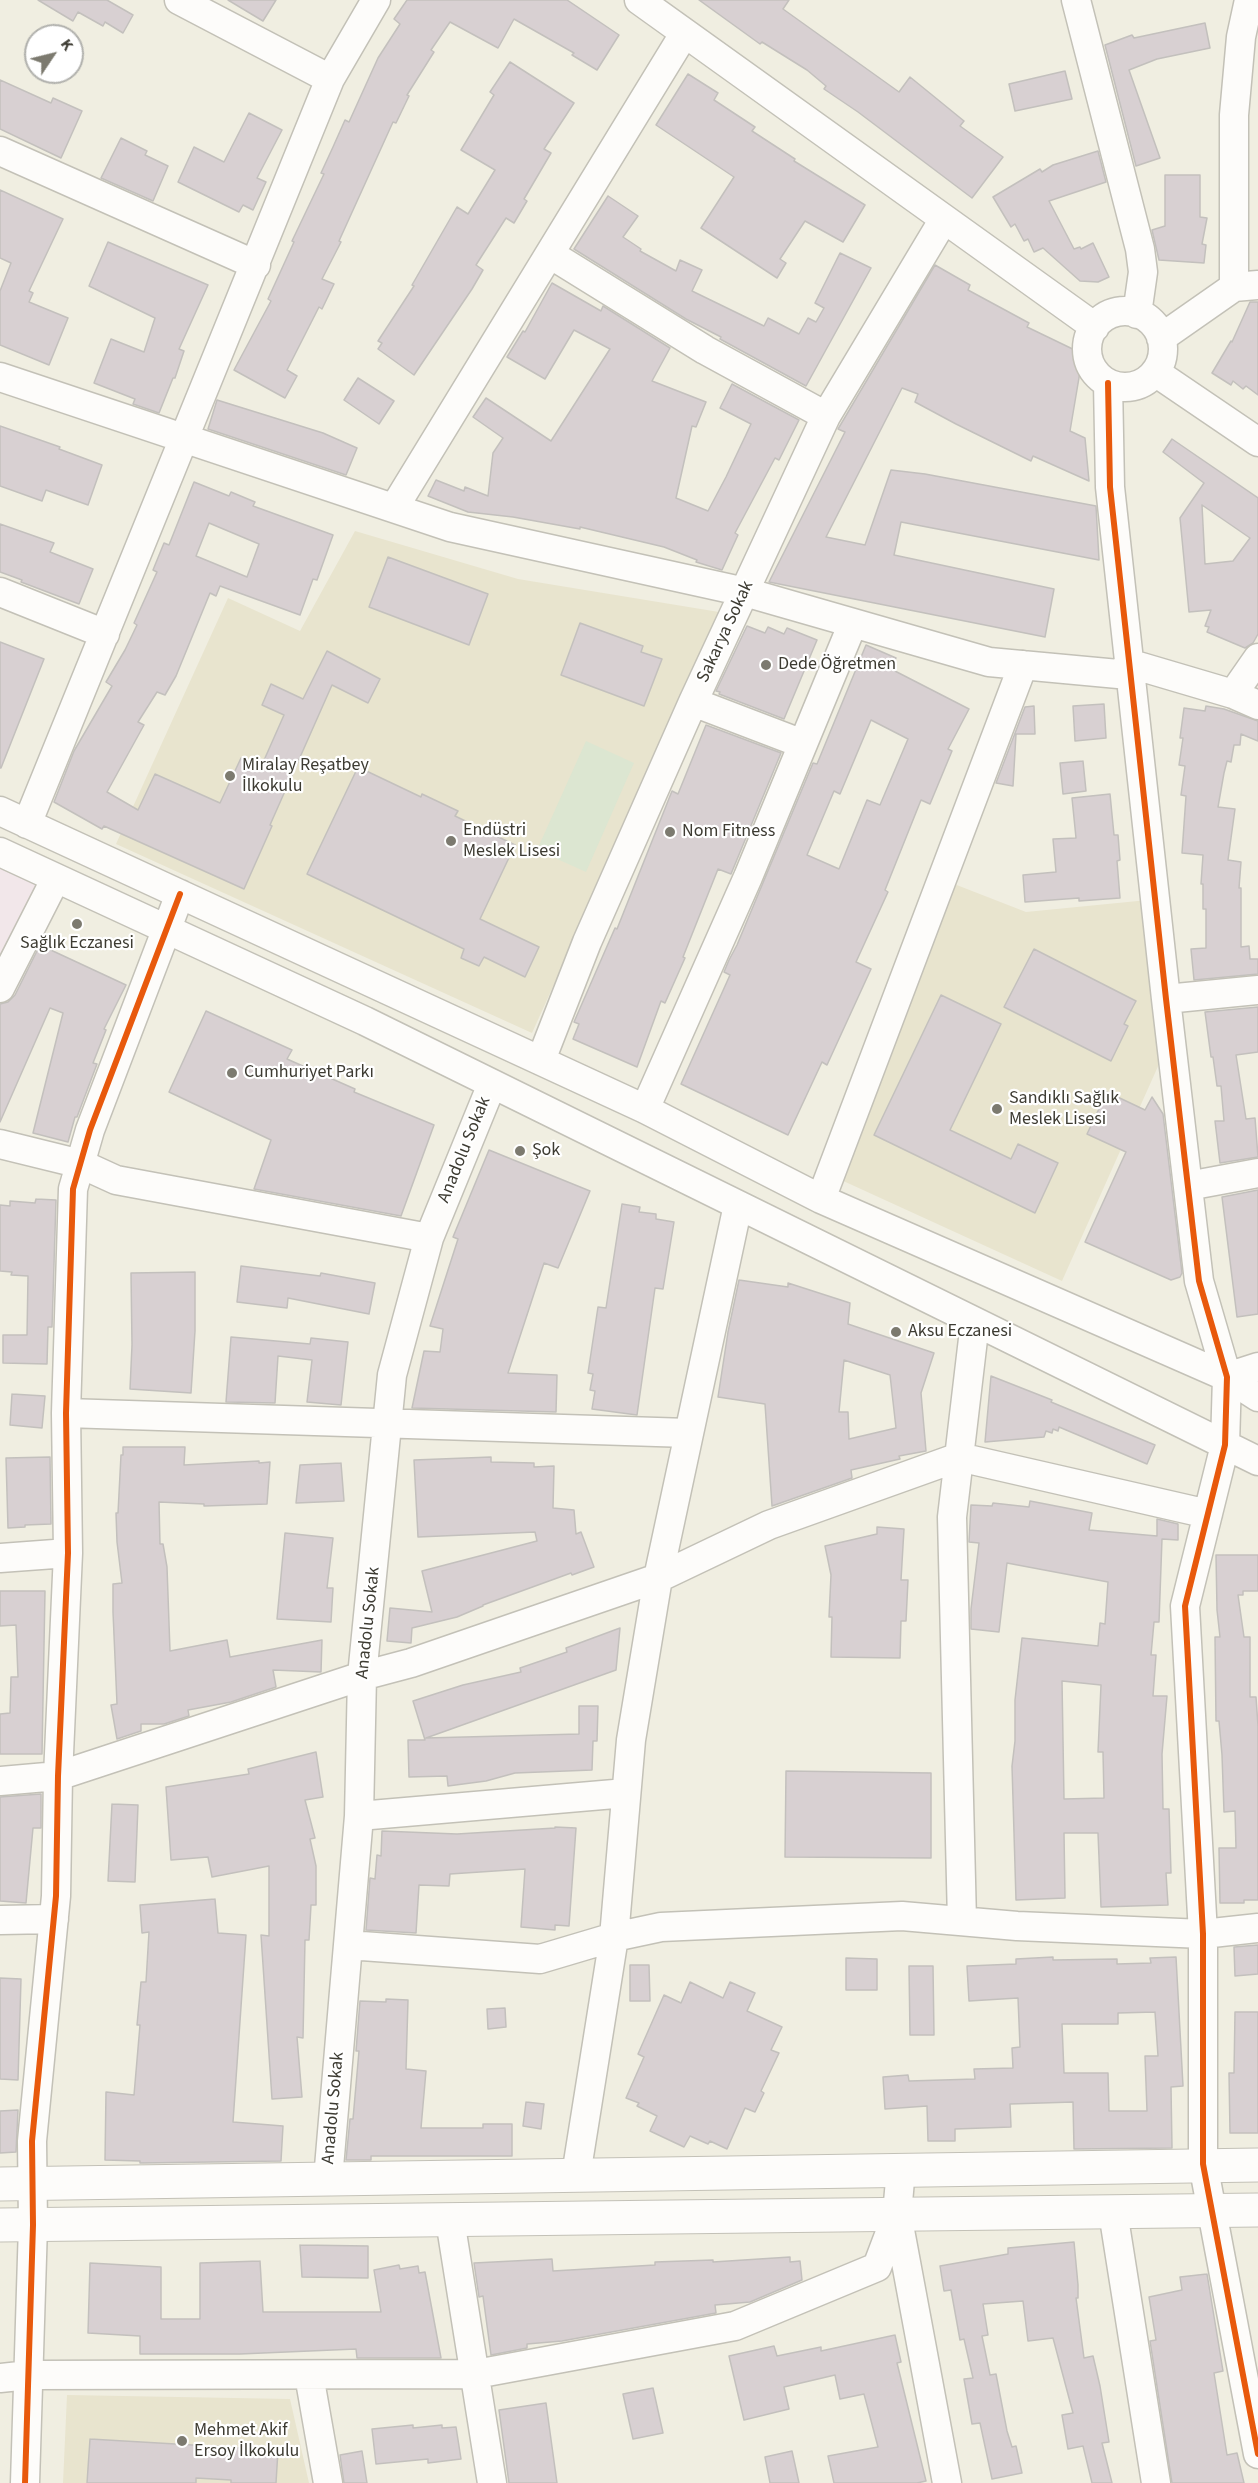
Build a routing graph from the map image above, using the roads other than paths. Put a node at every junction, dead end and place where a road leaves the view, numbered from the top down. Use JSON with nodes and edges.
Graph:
{"nodes":[{"id":1,"x":179,"y":0,"type":"edge"},
{"id":2,"x":376,"y":0,"type":"edge"},
{"id":3,"x":639,"y":0,"type":"edge"},
{"id":4,"x":1076,"y":0,"type":"edge"},
{"id":5,"x":1249,"y":0,"type":"edge"},
{"id":6,"x":684,"y":34,"type":"junction"},
{"id":7,"x":330,"y":79,"type":"junction"},
{"id":8,"x":1246,"y":113,"type":"edge"},
{"id":9,"x":0,"y":151,"type":"edge"},
{"id":10,"x":944,"y":219,"type":"junction"},
{"id":11,"x":550,"y":254,"type":"junction"},
{"id":12,"x":256,"y":265,"type":"junction"},
{"id":13,"x":1246,"y":286,"type":"edge"},
{"id":14,"x":1137,"y":314,"type":"junction"},
{"id":15,"x":1095,"y":327,"type":"junction"},
{"id":16,"x":1161,"y":338,"type":"junction"},
{"id":17,"x":1155,"y":372,"type":"junction"},
{"id":18,"x":0,"y":377,"type":"edge"},
{"id":19,"x":1108,"y":383,"type":"junction"},
{"id":20,"x":826,"y":416,"type":"junction"},
{"id":21,"x":184,"y":438,"type":"junction"},
{"id":22,"x":1258,"y":442,"type":"edge"},
{"id":23,"x":394,"y":508,"type":"junction"},
{"id":24,"x":0,"y":592,"type":"edge"},
{"id":25,"x":746,"y":592,"type":"junction"},
{"id":26,"x":853,"y":622,"type":"junction"},
{"id":27,"x":105,"y":634,"type":"junction"},
{"id":28,"x":1258,"y":658,"type":"edge"},
{"id":29,"x":1023,"y":665,"type":"junction"},
{"id":30,"x":1129,"y":669,"type":"junction"},
{"id":31,"x":1246,"y":700,"type":"edge"},
{"id":32,"x":693,"y":702,"type":"junction"},
{"id":33,"x":803,"y":744,"type":"junction"},
{"id":34,"x":0,"y":811,"type":"edge"},
{"id":35,"x":27,"y":824,"type":"junction"},
{"id":36,"x":0,"y":852,"type":"edge"},
{"id":37,"x":56,"y":878,"type":"junction"},
{"id":38,"x":180,"y":894,"type":"junction"},
{"id":39,"x":166,"y":929,"type":"junction"},
{"id":40,"x":0,"y":988,"type":"edge"},
{"id":41,"x":1258,"y":990,"type":"edge"},
{"id":42,"x":1166,"y":999,"type":"junction"},
{"id":43,"x":541,"y":1060,"type":"junction"},
{"id":44,"x":492,"y":1084,"type":"junction"},
{"id":45,"x":645,"y":1109,"type":"junction"},
{"id":46,"x":0,"y":1144,"type":"edge"},
{"id":47,"x":81,"y":1164,"type":"junction"},
{"id":48,"x":1258,"y":1173,"type":"edge"},
{"id":49,"x":1188,"y":1186,"type":"junction"},
{"id":50,"x":821,"y":1199,"type":"junction"},
{"id":51,"x":738,"y":1205,"type":"junction"},
{"id":52,"x":429,"y":1238,"type":"junction"},
{"id":53,"x":975,"y":1322,"type":"junction"},
{"id":54,"x":1258,"y":1367,"type":"edge"},
{"id":55,"x":1227,"y":1377,"type":"junction"},
{"id":56,"x":1258,"y":1397,"type":"edge"},
{"id":57,"x":66,"y":1413,"type":"junction"},
{"id":58,"x":388,"y":1424,"type":"junction"},
{"id":59,"x":688,"y":1433,"type":"junction"},
{"id":60,"x":1225,"y":1445,"type":"junction"},
{"id":61,"x":959,"y":1457,"type":"junction"},
{"id":62,"x":1258,"y":1461,"type":"edge"},
{"id":63,"x":1208,"y":1514,"type":"junction"},
{"id":64,"x":68,"y":1554,"type":"junction"},
{"id":65,"x":0,"y":1558,"type":"edge"},
{"id":66,"x":658,"y":1578,"type":"junction"},
{"id":67,"x":362,"y":1676,"type":"junction"},
{"id":68,"x":58,"y":1776,"type":"junction"},
{"id":69,"x":0,"y":1781,"type":"edge"},
{"id":70,"x":626,"y":1793,"type":"junction"},
{"id":71,"x":359,"y":1816,"type":"junction"},
{"id":72,"x":54,"y":1919,"type":"junction"},
{"id":73,"x":0,"y":1920,"type":"edge"},
{"id":74,"x":962,"y":1921,"type":"junction"},
{"id":75,"x":1258,"y":1928,"type":"edge"},
{"id":76,"x":1203,"y":1934,"type":"junction"},
{"id":77,"x":614,"y":1937,"type":"junction"},
{"id":78,"x":348,"y":1945,"type":"junction"},
{"id":79,"x":1203,"y":2164,"type":"junction"},
{"id":80,"x":1258,"y":2165,"type":"edge"},
{"id":81,"x":901,"y":2169,"type":"junction"},
{"id":82,"x":576,"y":2175,"type":"junction"},
{"id":83,"x":328,"y":2179,"type":"junction"},
{"id":84,"x":16,"y":2184,"type":"edge"},
{"id":85,"x":1211,"y":2210,"type":"junction"},
{"id":86,"x":1258,"y":2210,"type":"edge"},
{"id":87,"x":1113,"y":2212,"type":"junction"},
{"id":88,"x":897,"y":2214,"type":"junction"},
{"id":89,"x":450,"y":2220,"type":"junction"},
{"id":90,"x":0,"y":2225,"type":"edge"},
{"id":91,"x":33,"y":2225,"type":"junction"},
{"id":92,"x":476,"y":2374,"type":"junction"},
{"id":93,"x":29,"y":2375,"type":"junction"},
{"id":94,"x":309,"y":2375,"type":"junction"},
{"id":95,"x":0,"y":2378,"type":"edge"},
{"id":96,"x":1258,"y":2454,"type":"edge"},
{"id":97,"x":25,"y":2483,"type":"edge"},
{"id":98,"x":328,"y":2483,"type":"edge"},
{"id":99,"x":492,"y":2483,"type":"edge"},
{"id":100,"x":947,"y":2483,"type":"edge"},
{"id":101,"x":1156,"y":2483,"type":"edge"}],
"edges":[{"from":1,"to":7,"type":"street"},
{"from":2,"to":7,"type":"street"},
{"from":3,"to":6,"type":"street"},
{"from":4,"to":14,"type":"street"},
{"from":5,"to":8,"type":"street"},
{"from":6,"to":10,"type":"street"},
{"from":6,"to":11,"type":"street"},
{"from":7,"to":12,"type":"street"},
{"from":8,"to":13,"type":"street"},
{"from":9,"to":12,"type":"street"},
{"from":10,"to":15,"type":"street"},
{"from":10,"to":20,"type":"street","name":"Sakarya Sokak"},
{"from":11,"to":20,"type":"street"},
{"from":11,"to":23,"type":"street"},
{"from":12,"to":21,"type":"street"},
{"from":13,"to":16,"type":"street"},
{"from":14,"to":15,"type":"street"},
{"from":14,"to":16,"type":"street"},
{"from":15,"to":19,"type":"street"},
{"from":16,"to":17,"type":"street"},
{"from":17,"to":19,"type":"street"},
{"from":17,"to":22,"type":"street"},
{"from":18,"to":21,"type":"street"},
{"from":19,"to":30,"type":"street"},
{"from":20,"to":25,"type":"street","name":"Sakarya Sokak"},
{"from":21,"to":23,"type":"street"},
{"from":21,"to":27,"type":"street"},
{"from":23,"to":25,"type":"street"},
{"from":24,"to":27,"type":"street"},
{"from":25,"to":26,"type":"street"},
{"from":25,"to":32,"type":"street","name":"Sakarya Sokak"},
{"from":26,"to":29,"type":"street"},
{"from":26,"to":33,"type":"street"},
{"from":27,"to":35,"type":"street"},
{"from":28,"to":31,"type":"street"},
{"from":29,"to":30,"type":"street"},
{"from":29,"to":50,"type":"street"},
{"from":30,"to":31,"type":"street"},
{"from":30,"to":42,"type":"street"},
{"from":32,"to":33,"type":"street"},
{"from":32,"to":43,"type":"street","name":"Sakarya Sokak"},
{"from":33,"to":45,"type":"street"},
{"from":34,"to":35,"type":"street"},
{"from":35,"to":38,"type":"street"},
{"from":36,"to":37,"type":"street"},
{"from":37,"to":39,"type":"street"},
{"from":37,"to":40,"type":"street"},
{"from":38,"to":39,"type":"street"},
{"from":38,"to":43,"type":"street"},
{"from":39,"to":44,"type":"street"},
{"from":39,"to":47,"type":"street"},
{"from":41,"to":42,"type":"street"},
{"from":42,"to":49,"type":"street"},
{"from":43,"to":45,"type":"street"},
{"from":44,"to":51,"type":"street"},
{"from":44,"to":52,"type":"street","name":"Anadolu Sokak"},
{"from":45,"to":50,"type":"street"},
{"from":46,"to":47,"type":"street"},
{"from":47,"to":52,"type":"street"},
{"from":47,"to":57,"type":"street"},
{"from":48,"to":49,"type":"street"},
{"from":49,"to":55,"type":"street"},
{"from":50,"to":55,"type":"street"},
{"from":51,"to":53,"type":"street"},
{"from":51,"to":59,"type":"street"},
{"from":52,"to":58,"type":"street","name":"Anadolu Sokak"},
{"from":53,"to":60,"type":"street"},
{"from":53,"to":61,"type":"street"},
{"from":54,"to":55,"type":"street"},
{"from":55,"to":56,"type":"street"},
{"from":55,"to":60,"type":"street"},
{"from":57,"to":58,"type":"street"},
{"from":57,"to":64,"type":"street"},
{"from":58,"to":59,"type":"street"},
{"from":58,"to":67,"type":"street","name":"Anadolu Sokak"},
{"from":59,"to":66,"type":"street"},
{"from":60,"to":62,"type":"street"},
{"from":60,"to":63,"type":"street"},
{"from":61,"to":63,"type":"street"},
{"from":61,"to":66,"type":"street"},
{"from":61,"to":74,"type":"street"},
{"from":63,"to":76,"type":"street"},
{"from":64,"to":65,"type":"street"},
{"from":64,"to":68,"type":"street"},
{"from":66,"to":67,"type":"street"},
{"from":66,"to":70,"type":"street"},
{"from":67,"to":68,"type":"street"},
{"from":67,"to":71,"type":"street","name":"Anadolu Sokak"},
{"from":68,"to":69,"type":"street"},
{"from":68,"to":72,"type":"street"},
{"from":70,"to":71,"type":"street"},
{"from":70,"to":77,"type":"street"},
{"from":71,"to":78,"type":"street","name":"Anadolu Sokak"},
{"from":72,"to":73,"type":"street"},
{"from":72,"to":84,"type":"street"},
{"from":74,"to":76,"type":"street"},
{"from":74,"to":77,"type":"street"},
{"from":75,"to":76,"type":"street"},
{"from":76,"to":79,"type":"street"},
{"from":77,"to":78,"type":"street"},
{"from":77,"to":82,"type":"street"},
{"from":78,"to":83,"type":"street","name":"Anadolu Sokak"},
{"from":79,"to":80,"type":"main road"},
{"from":79,"to":81,"type":"main road"},
{"from":79,"to":85,"type":"street"},
{"from":81,"to":82,"type":"main road"},
{"from":81,"to":88,"type":"street"},
{"from":82,"to":83,"type":"main road"},
{"from":83,"to":84,"type":"main road"},
{"from":84,"to":91,"type":"street"},
{"from":85,"to":86,"type":"main road"},
{"from":85,"to":87,"type":"main road"},
{"from":85,"to":96,"type":"street"},
{"from":87,"to":88,"type":"main road"},
{"from":87,"to":101,"type":"street"},
{"from":88,"to":89,"type":"main road"},
{"from":88,"to":92,"type":"street"},
{"from":88,"to":100,"type":"street"},
{"from":89,"to":91,"type":"main road"},
{"from":89,"to":92,"type":"street"},
{"from":90,"to":91,"type":"main road"},
{"from":91,"to":93,"type":"street"},
{"from":92,"to":94,"type":"street"},
{"from":92,"to":99,"type":"street"},
{"from":93,"to":94,"type":"street"},
{"from":93,"to":95,"type":"street"},
{"from":93,"to":97,"type":"street"},
{"from":94,"to":98,"type":"street"}]}
